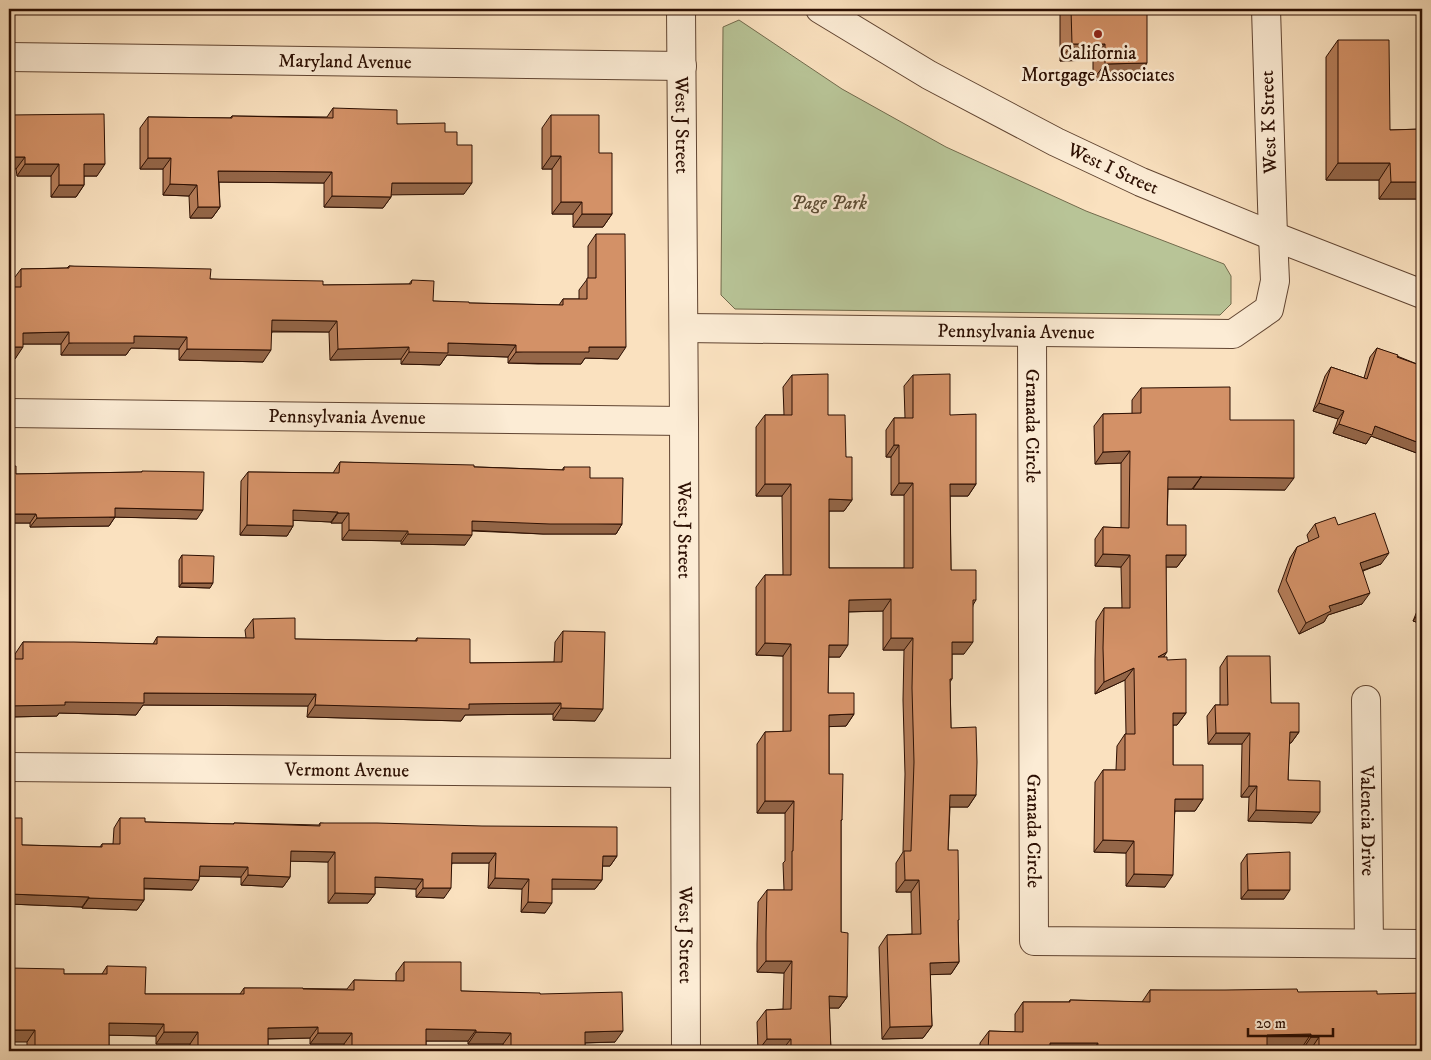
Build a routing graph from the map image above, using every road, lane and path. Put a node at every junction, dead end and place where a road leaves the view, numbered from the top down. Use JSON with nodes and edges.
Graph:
{"nodes":[{"id":1,"x":681,"y":9,"type":"edge"},
{"id":2,"x":820,"y":9,"type":"edge"},
{"id":3,"x":1266,"y":9,"type":"edge"},
{"id":4,"x":9,"y":57,"type":"edge"},
{"id":5,"x":682,"y":66,"type":"junction"},
{"id":6,"x":1273,"y":236,"type":"junction"},
{"id":7,"x":1422,"y":294,"type":"edge"},
{"id":8,"x":684,"y":328,"type":"junction"},
{"id":9,"x":1032,"y":332,"type":"junction"},
{"id":10,"x":9,"y":413,"type":"edge"},
{"id":11,"x":684,"y":421,"type":"junction"},
{"id":12,"x":1366,"y":700,"type":"dead end"},
{"id":13,"x":9,"y":766,"type":"edge"},
{"id":14,"x":684,"y":773,"type":"junction"},
{"id":15,"x":1369,"y":943,"type":"junction"},
{"id":16,"x":1422,"y":944,"type":"edge"},
{"id":17,"x":686,"y":1051,"type":"edge"}],
"edges":[{"from":1,"to":5,"type":"street","name":"West J Street"},
{"from":2,"to":6,"type":"street","name":"West I Street"},
{"from":3,"to":6,"type":"street","name":"West K Street"},
{"from":4,"to":5,"type":"street","name":"Maryland Avenue"},
{"from":5,"to":8,"type":"street","name":"West J Street"},
{"from":6,"to":7,"type":"street","name":"West I Street"},
{"from":6,"to":9,"type":"street","name":"Pennsylvania Avenue"},
{"from":8,"to":9,"type":"street","name":"Pennsylvania Avenue"},
{"from":8,"to":11,"type":"street","name":"West J Street"},
{"from":9,"to":15,"type":"street","name":"Granada Circle"},
{"from":10,"to":11,"type":"street","name":"Pennsylvania Avenue"},
{"from":11,"to":14,"type":"street","name":"West J Street"},
{"from":12,"to":15,"type":"street","name":"Valencia Drive"},
{"from":13,"to":14,"type":"street","name":"Vermont Avenue"},
{"from":14,"to":17,"type":"street","name":"West J Street"},
{"from":15,"to":16,"type":"street","name":"Granada Circle"}]}
